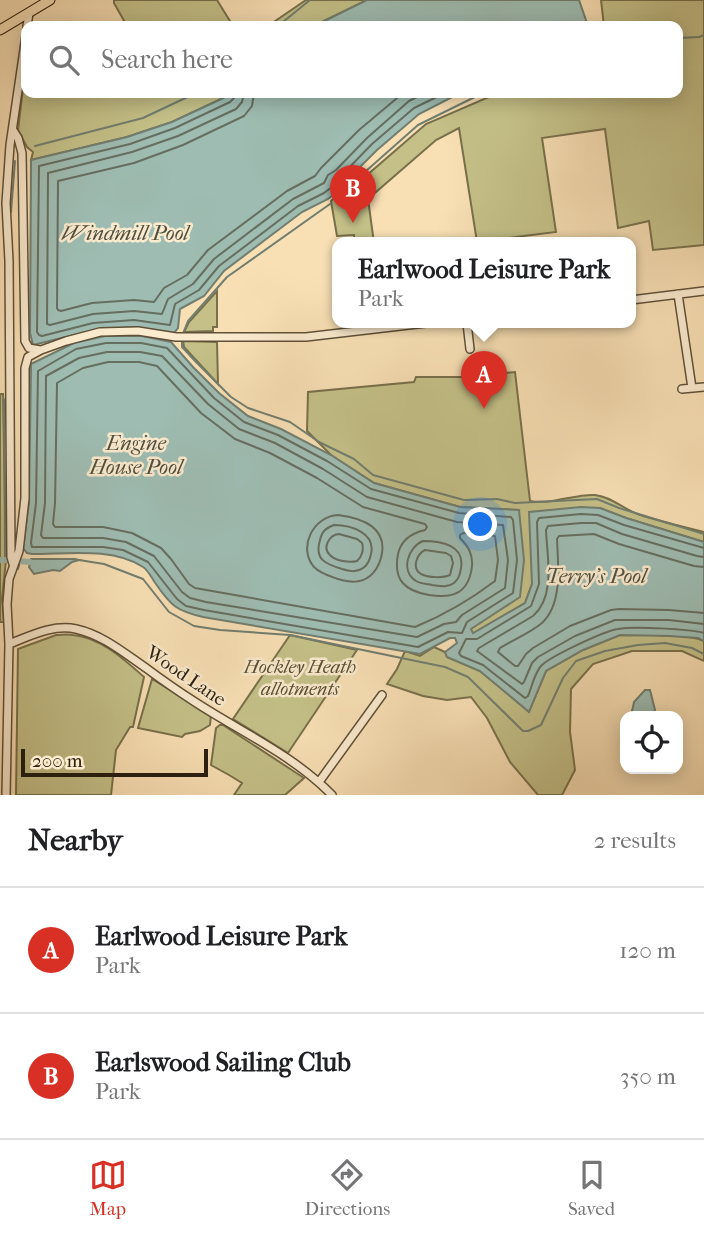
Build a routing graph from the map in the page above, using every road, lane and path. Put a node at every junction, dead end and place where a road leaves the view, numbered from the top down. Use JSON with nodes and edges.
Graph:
{"nodes":[{"id":1,"x":48,"y":1,"type":"edge"},
{"id":2,"x":33,"y":7,"type":"edge"},
{"id":3,"x":0,"y":30,"type":"edge"},
{"id":4,"x":21,"y":72,"type":"edge"},
{"id":5,"x":13,"y":129,"type":"junction"},
{"id":6,"x":3,"y":230,"type":"edge"},
{"id":7,"x":704,"y":291,"type":"edge"},
{"id":8,"x":678,"y":294,"type":"junction"},
{"id":9,"x":636,"y":299,"type":"edge"},
{"id":10,"x":383,"y":328,"type":"edge"},
{"id":11,"x":468,"y":328,"type":"edge"},
{"id":12,"x":470,"y":349,"type":"dead end"},
{"id":13,"x":41,"y":350,"type":"junction"},
{"id":14,"x":704,"y":387,"type":"edge"},
{"id":15,"x":692,"y":388,"type":"junction"},
{"id":16,"x":682,"y":389,"type":"dead end"},
{"id":17,"x":13,"y":565,"type":"junction"},
{"id":18,"x":9,"y":648,"type":"junction"},
{"id":19,"x":0,"y":653,"type":"edge"},
{"id":20,"x":382,"y":695,"type":"dead end"},
{"id":21,"x":319,"y":782,"type":"junction"},
{"id":22,"x":6,"y":795,"type":"edge"},
{"id":23,"x":332,"y":795,"type":"edge"}],
"edges":[{"from":1,"to":2,"type":"main road"},
{"from":2,"to":3,"type":"main road"},
{"from":4,"to":5,"type":"street"},
{"from":5,"to":6,"type":"street"},
{"from":5,"to":13,"type":"street"},
{"from":6,"to":17,"type":"street"},
{"from":7,"to":8,"type":"street"},
{"from":8,"to":9,"type":"street"},
{"from":8,"to":15,"type":"street"},
{"from":10,"to":13,"type":"street"},
{"from":11,"to":12,"type":"street"},
{"from":13,"to":17,"type":"street"},
{"from":14,"to":15,"type":"street"},
{"from":15,"to":16,"type":"street"},
{"from":17,"to":18,"type":"street"},
{"from":18,"to":19,"type":"street","name":"Wood Lane"},
{"from":18,"to":21,"type":"street","name":"Wood Lane"},
{"from":18,"to":22,"type":"street"},
{"from":20,"to":21,"type":"street"},
{"from":21,"to":23,"type":"street","name":"Wood Lane"}]}
